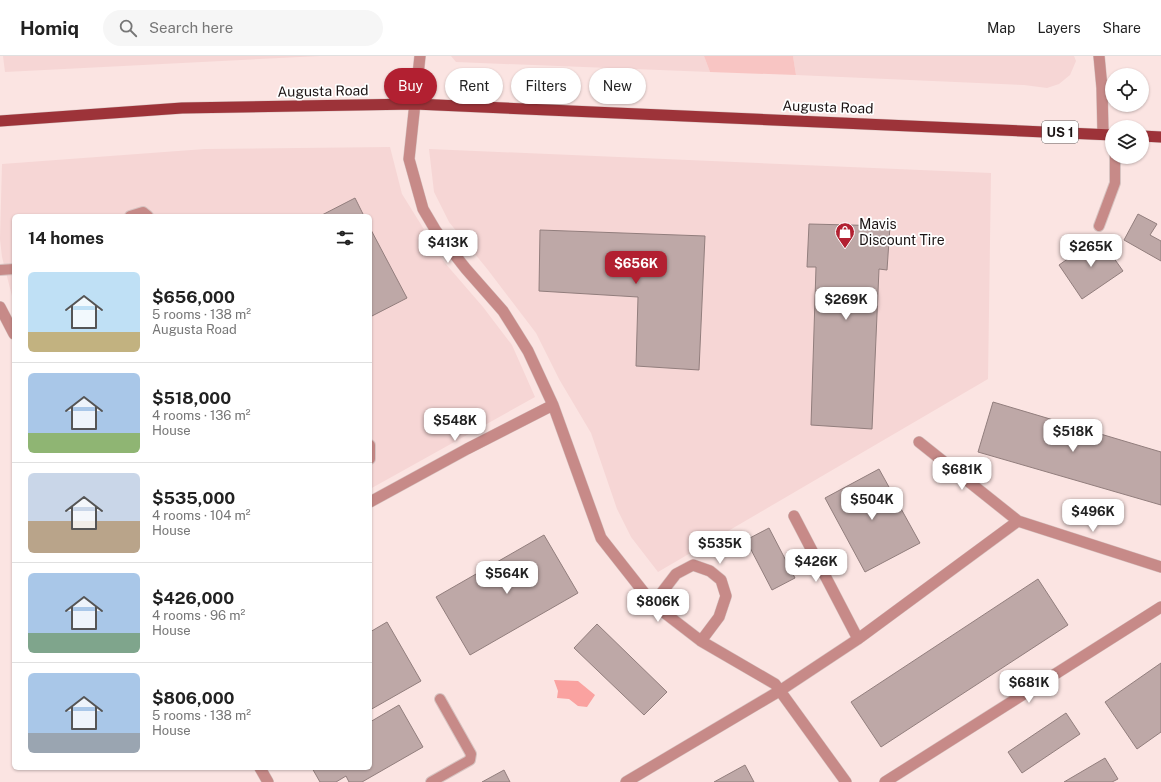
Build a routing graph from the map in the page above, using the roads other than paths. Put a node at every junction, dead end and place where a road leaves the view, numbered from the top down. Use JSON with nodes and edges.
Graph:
{"nodes":[{"id":1,"x":420,"y":56,"type":"edge"},
{"id":2,"x":1099,"y":56,"type":"edge"},
{"id":3,"x":419,"y":68,"type":"edge"},
{"id":4,"x":415,"y":104,"type":"junction"},
{"id":5,"x":1105,"y":120,"type":"edge"},
{"id":6,"x":0,"y":121,"type":"edge"},
{"id":7,"x":1105,"y":134,"type":"edge"},
{"id":8,"x":1149,"y":136,"type":"edge"},
{"id":9,"x":1161,"y":137,"type":"edge"},
{"id":10,"x":1116,"y":164,"type":"edge"},
{"id":11,"x":136,"y":214,"type":"edge"},
{"id":12,"x":146,"y":214,"type":"edge"},
{"id":13,"x":1099,"y":226,"type":"dead end"},
{"id":14,"x":12,"y":269,"type":"edge"},
{"id":15,"x":0,"y":270,"type":"edge"},
{"id":16,"x":0,"y":307,"type":"edge"},
{"id":17,"x":12,"y":330,"type":"edge"},
{"id":18,"x":553,"y":405,"type":"junction"},
{"id":19,"x":919,"y":442,"type":"dead end"},
{"id":20,"x":372,"y":501,"type":"edge"},
{"id":21,"x":794,"y":516,"type":"dead end"},
{"id":22,"x":1018,"y":521,"type":"junction"},
{"id":23,"x":1161,"y":567,"type":"edge"},
{"id":24,"x":653,"y":604,"type":"junction"},
{"id":25,"x":1161,"y":607,"type":"edge"},
{"id":26,"x":858,"y":639,"type":"junction"},
{"id":27,"x":701,"y":641,"type":"junction"},
{"id":28,"x":780,"y":690,"type":"junction"},
{"id":29,"x":440,"y":699,"type":"dead end"},
{"id":30,"x":261,"y":770,"type":"edge"},
{"id":31,"x":268,"y":782,"type":"edge"},
{"id":32,"x":431,"y":782,"type":"edge"},
{"id":33,"x":626,"y":782,"type":"edge"},
{"id":34,"x":846,"y":782,"type":"edge"},
{"id":35,"x":885,"y":782,"type":"edge"}],
"edges":[{"from":1,"to":3,"type":"street"},
{"from":2,"to":5,"type":"street"},
{"from":4,"to":6,"type":"main road","name":"Augusta Road","number":"US 1"},
{"from":4,"to":7,"type":"main road","name":"Augusta Road","number":"US 1"},
{"from":4,"to":18,"type":"street"},
{"from":8,"to":9,"type":"main road"},
{"from":10,"to":13,"type":"lane"},
{"from":11,"to":12,"type":"lane"},
{"from":14,"to":15,"type":"lane"},
{"from":16,"to":17,"type":"street"},
{"from":18,"to":20,"type":"street"},
{"from":18,"to":24,"type":"street"},
{"from":19,"to":22,"type":"street"},
{"from":21,"to":26,"type":"street"},
{"from":22,"to":23,"type":"street"},
{"from":22,"to":26,"type":"street"},
{"from":24,"to":27,"type":"street"},
{"from":24,"to":27,"type":"street"},
{"from":25,"to":35,"type":"street"},
{"from":26,"to":28,"type":"street"},
{"from":27,"to":28,"type":"street"},
{"from":28,"to":33,"type":"street"},
{"from":28,"to":34,"type":"street"},
{"from":29,"to":32,"type":"lane"},
{"from":30,"to":31,"type":"street"}]}
